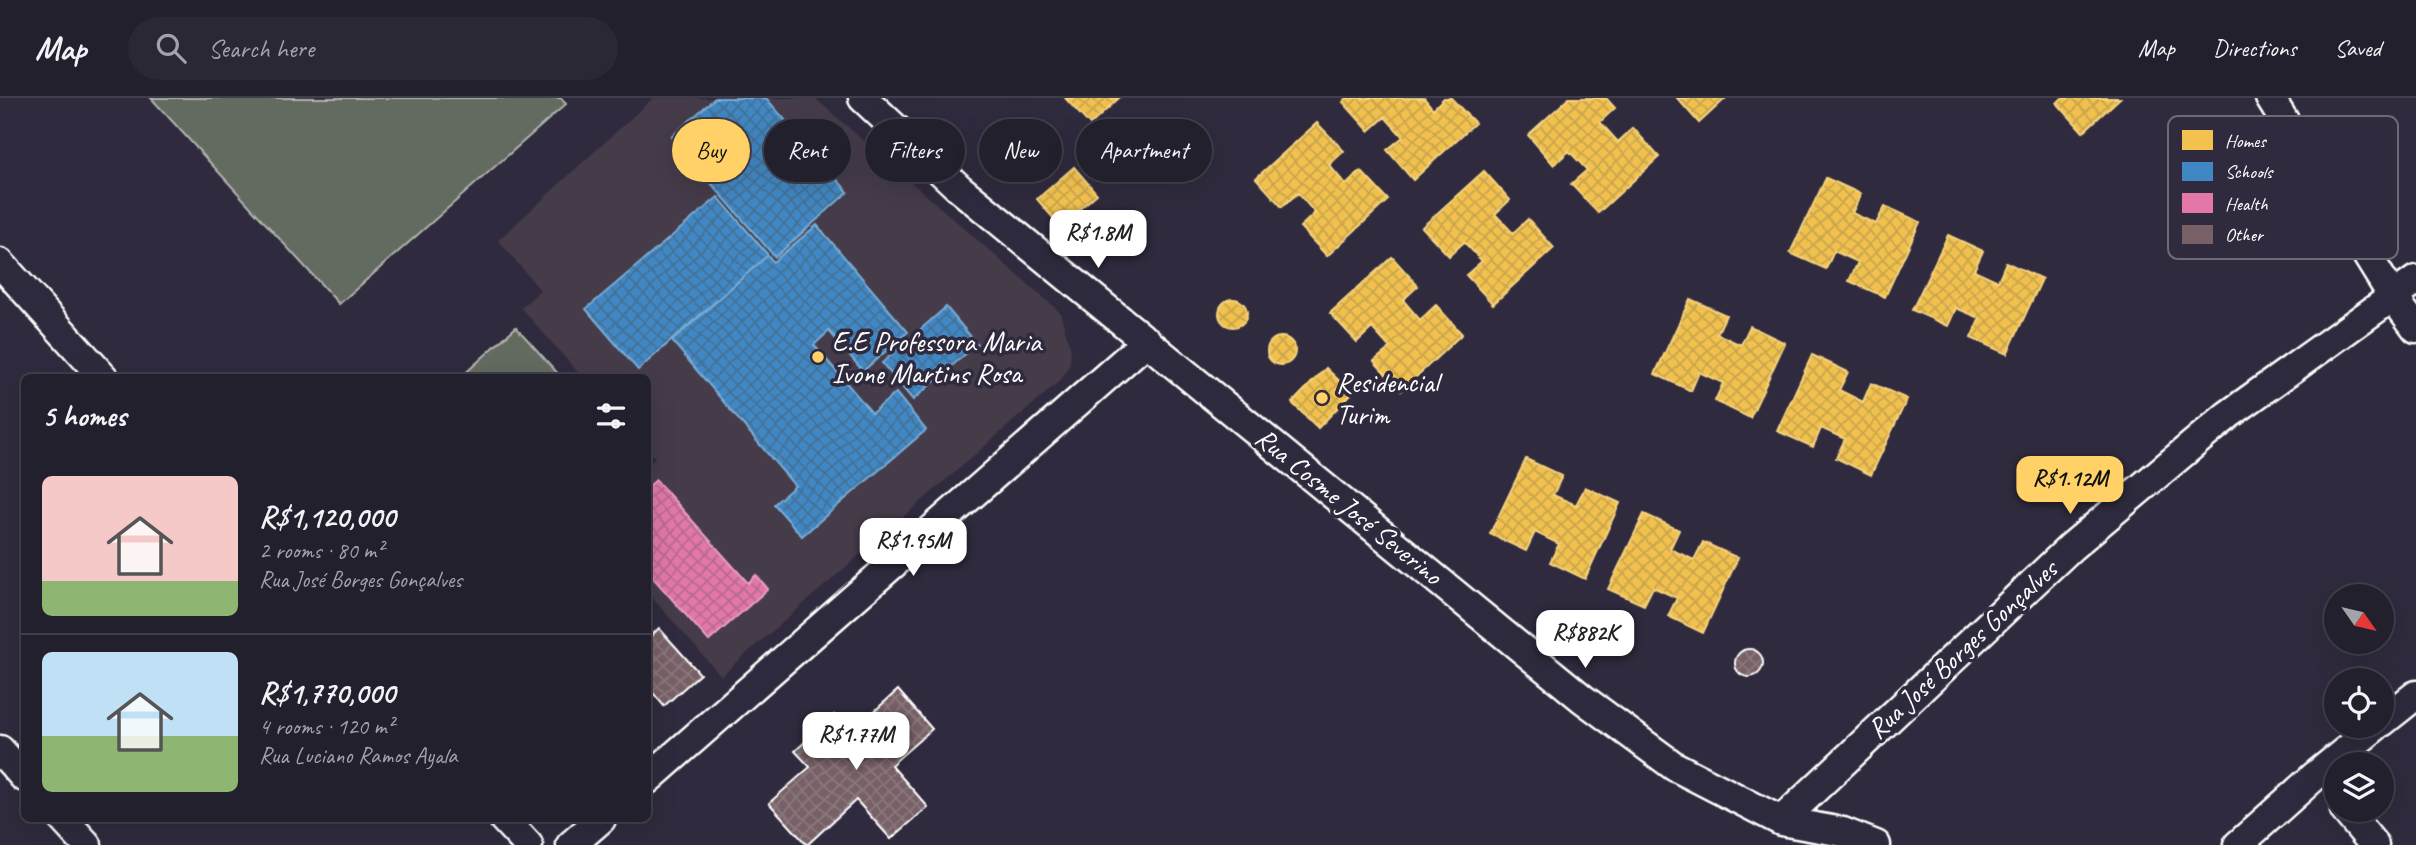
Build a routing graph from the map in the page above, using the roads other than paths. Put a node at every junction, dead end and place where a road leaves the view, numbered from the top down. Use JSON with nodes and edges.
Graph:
{"nodes":[{"id":1,"x":863,"y":98,"type":"edge"},
{"id":2,"x":2270,"y":98,"type":"edge"},
{"id":3,"x":2281,"y":116,"type":"edge"},
{"id":4,"x":2369,"y":259,"type":"edge"},
{"id":5,"x":0,"y":263,"type":"edge"},
{"id":6,"x":2416,"y":280,"type":"edge"},
{"id":7,"x":2392,"y":297,"type":"junction"},
{"id":8,"x":2416,"y":328,"type":"edge"},
{"id":9,"x":1147,"y":341,"type":"junction"},
{"id":10,"x":100,"y":374,"type":"edge"},
{"id":11,"x":2416,"y":695,"type":"edge"},
{"id":12,"x":2394,"y":712,"type":"edge"},
{"id":13,"x":2361,"y":738,"type":"edge"},
{"id":14,"x":0,"y":750,"type":"edge"},
{"id":15,"x":21,"y":774,"type":"edge"},
{"id":16,"x":2316,"y":775,"type":"junction"},
{"id":17,"x":651,"y":776,"type":"edge"},
{"id":18,"x":2324,"y":785,"type":"edge"},
{"id":19,"x":1781,"y":821,"type":"junction"},
{"id":20,"x":66,"y":822,"type":"edge"},
{"id":21,"x":507,"y":822,"type":"edge"},
{"id":22,"x":598,"y":822,"type":"edge"},
{"id":23,"x":2355,"y":822,"type":"edge"},
{"id":24,"x":87,"y":845,"type":"edge"},
{"id":25,"x":528,"y":845,"type":"edge"},
{"id":26,"x":571,"y":845,"type":"edge"},
{"id":27,"x":1876,"y":845,"type":"edge"},
{"id":28,"x":2238,"y":845,"type":"edge"},
{"id":29,"x":2374,"y":845,"type":"edge"}],
"edges":[{"from":1,"to":9,"type":"street","name":"Rua Cosme José Severino"},
{"from":2,"to":3,"type":"street"},
{"from":4,"to":7,"type":"street"},
{"from":5,"to":10,"type":"street"},
{"from":6,"to":7,"type":"street","name":"Rua José Borges Gonçalves"},
{"from":7,"to":8,"type":"street"},
{"from":7,"to":19,"type":"street","name":"Rua José Borges Gonçalves"},
{"from":9,"to":17,"type":"street"},
{"from":9,"to":19,"type":"street","name":"Rua Cosme José Severino"},
{"from":11,"to":12,"type":"street"},
{"from":13,"to":16,"type":"street"},
{"from":14,"to":15,"type":"street"},
{"from":16,"to":18,"type":"street"},
{"from":16,"to":28,"type":"street"},
{"from":19,"to":27,"type":"street","name":"Rua Cosme José Severino"},
{"from":20,"to":24,"type":"street"},
{"from":21,"to":25,"type":"street"},
{"from":22,"to":26,"type":"street"},
{"from":23,"to":29,"type":"street"}]}
